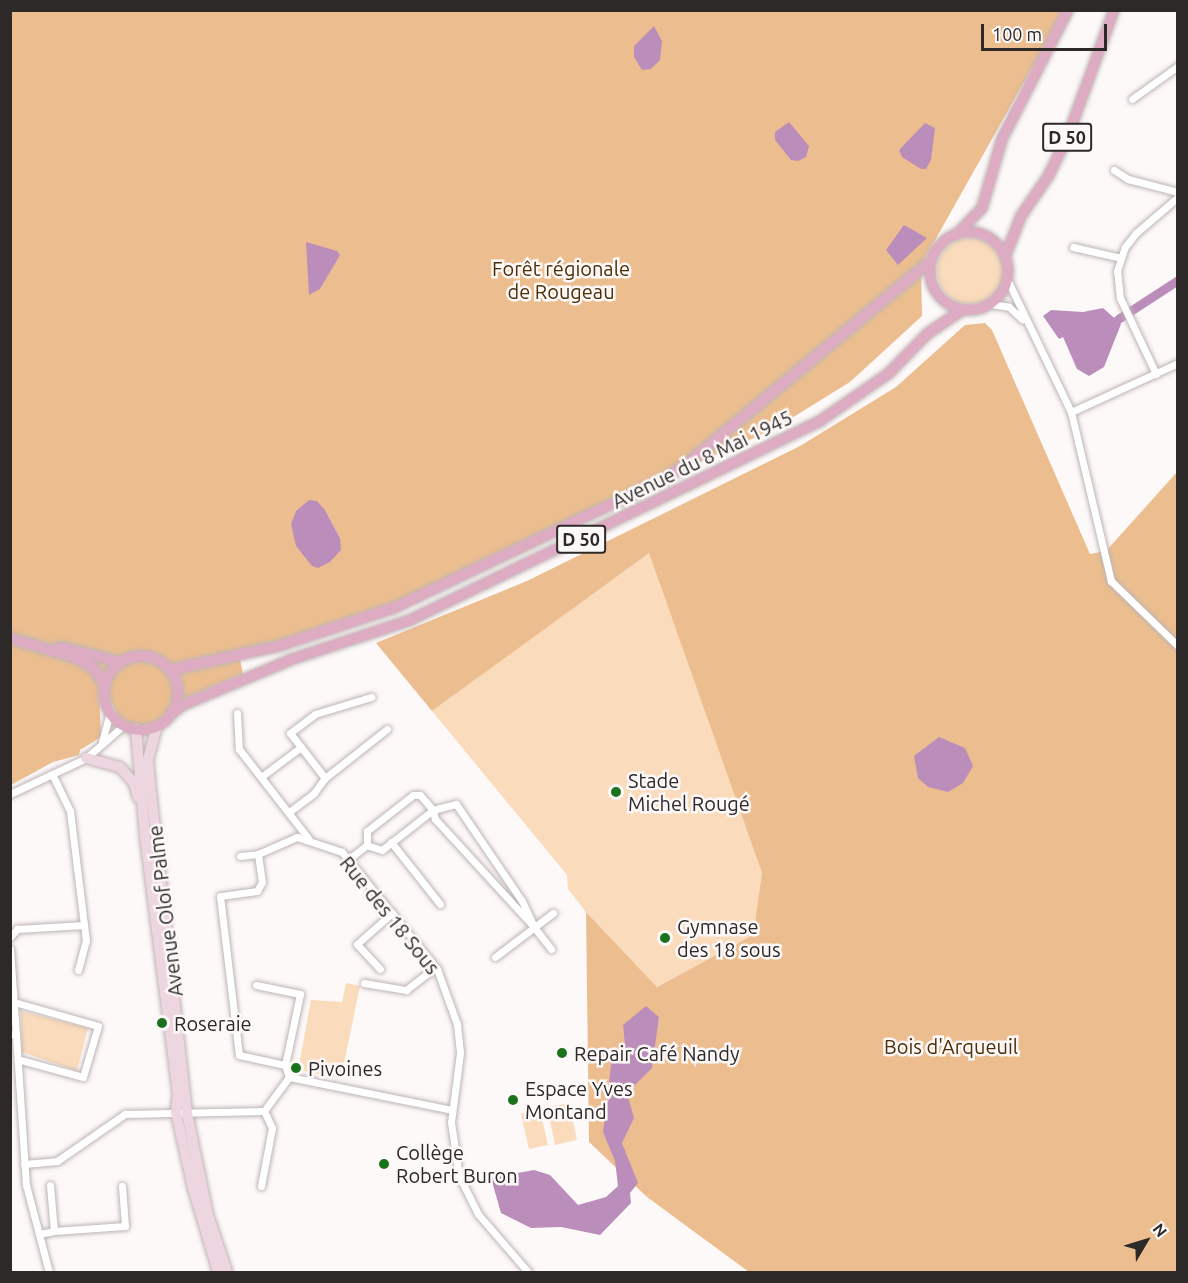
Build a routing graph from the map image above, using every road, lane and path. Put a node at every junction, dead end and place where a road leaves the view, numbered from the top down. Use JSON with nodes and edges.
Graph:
{"nodes":[{"id":1,"x":1068,"y":10,"type":"edge"},
{"id":2,"x":1114,"y":10,"type":"edge"},
{"id":3,"x":1178,"y":66,"type":"edge"},
{"id":4,"x":1132,"y":99,"type":"dead end"},
{"id":5,"x":1114,"y":170,"type":"dead end"},
{"id":6,"x":1178,"y":192,"type":"edge"},
{"id":7,"x":1178,"y":197,"type":"edge"},
{"id":8,"x":956,"y":235,"type":"junction"},
{"id":9,"x":1073,"y":247,"type":"dead end"},
{"id":10,"x":1005,"y":257,"type":"junction"},
{"id":11,"x":1121,"y":258,"type":"junction"},
{"id":12,"x":932,"y":260,"type":"junction"},
{"id":13,"x":1007,"y":279,"type":"junction"},
{"id":14,"x":991,"y":304,"type":"junction"},
{"id":15,"x":962,"y":310,"type":"junction"},
{"id":16,"x":1032,"y":329,"type":"junction"},
{"id":17,"x":1178,"y":363,"type":"edge"},
{"id":18,"x":1156,"y":374,"type":"junction"},
{"id":19,"x":1071,"y":412,"type":"junction"},
{"id":20,"x":10,"y":638,"type":"edge"},
{"id":21,"x":1178,"y":646,"type":"edge"},
{"id":22,"x":46,"y":647,"type":"junction"},
{"id":23,"x":120,"y":662,"type":"junction"},
{"id":24,"x":170,"y":670,"type":"junction"},
{"id":25,"x":105,"y":684,"type":"junction"},
{"id":26,"x":371,"y":697,"type":"dead end"},
{"id":27,"x":110,"y":712,"type":"junction"},
{"id":28,"x":237,"y":713,"type":"dead end"},
{"id":29,"x":170,"y":715,"type":"junction"},
{"id":30,"x":124,"y":725,"type":"junction"},
{"id":31,"x":157,"y":726,"type":"junction"},
{"id":32,"x":136,"y":729,"type":"junction"},
{"id":33,"x":387,"y":729,"type":"dead end"},
{"id":34,"x":102,"y":742,"type":"junction"},
{"id":35,"x":300,"y":747,"type":"junction"},
{"id":36,"x":86,"y":758,"type":"junction"},
{"id":37,"x":52,"y":774,"type":"junction"},
{"id":38,"x":261,"y":777,"type":"junction"},
{"id":39,"x":325,"y":778,"type":"junction"},
{"id":40,"x":10,"y":794,"type":"edge"},
{"id":41,"x":141,"y":806,"type":"junction"},
{"id":42,"x":433,"y":810,"type":"junction"},
{"id":43,"x":290,"y":812,"type":"junction"},
{"id":44,"x":308,"y":838,"type":"junction"},
{"id":45,"x":391,"y":842,"type":"junction"},
{"id":46,"x":367,"y":845,"type":"junction"},
{"id":47,"x":258,"y":854,"type":"junction"},
{"id":48,"x":240,"y":856,"type":"dead end"},
{"id":49,"x":349,"y":859,"type":"junction"},
{"id":50,"x":440,"y":904,"type":"dead end"},
{"id":51,"x":393,"y":913,"type":"junction"},
{"id":52,"x":553,"y":913,"type":"dead end"},
{"id":53,"x":84,"y":925,"type":"junction"},
{"id":54,"x":534,"y":927,"type":"junction"},
{"id":55,"x":10,"y":937,"type":"edge"},
{"id":56,"x":10,"y":949,"type":"edge"},
{"id":57,"x":551,"y":949,"type":"dead end"},
{"id":58,"x":495,"y":957,"type":"dead end"},
{"id":59,"x":435,"y":967,"type":"junction"},
{"id":60,"x":380,"y":969,"type":"dead end"},
{"id":61,"x":78,"y":970,"type":"dead end"},
{"id":62,"x":364,"y":983,"type":"dead end"},
{"id":63,"x":256,"y":985,"type":"dead end"},
{"id":64,"x":14,"y":1002,"type":"junction"},
{"id":65,"x":13,"y":1034,"type":"edge"},
{"id":66,"x":17,"y":1059,"type":"junction"},
{"id":67,"x":285,"y":1065,"type":"junction"},
{"id":68,"x":289,"y":1077,"type":"junction"},
{"id":69,"x":452,"y":1110,"type":"junction"},
{"id":70,"x":264,"y":1111,"type":"junction"},
{"id":71,"x":182,"y":1112,"type":"junction"},
{"id":72,"x":24,"y":1164,"type":"junction"},
{"id":73,"x":51,"y":1185,"type":"dead end"},
{"id":74,"x":122,"y":1186,"type":"dead end"},
{"id":75,"x":261,"y":1186,"type":"dead end"},
{"id":76,"x":54,"y":1231,"type":"junction"},
{"id":77,"x":39,"y":1234,"type":"junction"},
{"id":78,"x":49,"y":1272,"type":"edge"},
{"id":79,"x":219,"y":1272,"type":"edge"},
{"id":80,"x":227,"y":1272,"type":"edge"},
{"id":81,"x":528,"y":1272,"type":"edge"}],
"edges":[{"from":1,"to":8,"type":"main road","number":"D 50"},
{"from":2,"to":10,"type":"main road","number":"D 50"},
{"from":3,"to":4,"type":"street"},
{"from":5,"to":6,"type":"street"},
{"from":7,"to":11,"type":"street"},
{"from":8,"to":10,"type":"main road"},
{"from":8,"to":12,"type":"main road"},
{"from":9,"to":11,"type":"street"},
{"from":10,"to":13,"type":"main road"},
{"from":11,"to":18,"type":"street"},
{"from":12,"to":15,"type":"main road"},
{"from":12,"to":24,"type":"main road","number":"D 50"},
{"from":13,"to":14,"type":"main road"},
{"from":13,"to":16,"type":"street"},
{"from":14,"to":15,"type":"main road"},
{"from":14,"to":16,"type":"street"},
{"from":15,"to":29,"type":"main road","name":"Avenue du 8 Mai 1945","number":"D 50"},
{"from":16,"to":19,"type":"street"},
{"from":17,"to":18,"type":"street"},
{"from":18,"to":19,"type":"street"},
{"from":19,"to":21,"type":"street"},
{"from":20,"to":22,"type":"main road"},
{"from":22,"to":23,"type":"main road"},
{"from":22,"to":25,"type":"main road"},
{"from":23,"to":24,"type":"main road"},
{"from":23,"to":25,"type":"main road"},
{"from":24,"to":29,"type":"main road"},
{"from":25,"to":27,"type":"main road"},
{"from":26,"to":35,"type":"street"},
{"from":27,"to":30,"type":"main road"},
{"from":27,"to":34,"type":"street"},
{"from":28,"to":38,"type":"street"},
{"from":29,"to":31,"type":"main road"},
{"from":30,"to":32,"type":"main road"},
{"from":30,"to":34,"type":"street"},
{"from":31,"to":32,"type":"main road"},
{"from":31,"to":71,"type":"main road","name":"Avenue Olof Palme"},
{"from":32,"to":41,"type":"main road","name":"Avenue Olof Palme"},
{"from":33,"to":39,"type":"street"},
{"from":34,"to":36,"type":"street"},
{"from":35,"to":38,"type":"street"},
{"from":35,"to":39,"type":"street"},
{"from":36,"to":37,"type":"street"},
{"from":36,"to":41,"type":"main road"},
{"from":37,"to":40,"type":"street"},
{"from":37,"to":53,"type":"street"},
{"from":38,"to":43,"type":"street"},
{"from":39,"to":43,"type":"street"},
{"from":41,"to":71,"type":"main road","name":"Avenue Olof Palme"},
{"from":42,"to":45,"type":"street"},
{"from":42,"to":46,"type":"street"},
{"from":42,"to":54,"type":"street"},
{"from":42,"to":54,"type":"street"},
{"from":43,"to":44,"type":"street"},
{"from":44,"to":47,"type":"street"},
{"from":44,"to":49,"type":"street","name":"Rue des 18 Sous"},
{"from":45,"to":46,"type":"street"},
{"from":45,"to":50,"type":"street"},
{"from":46,"to":49,"type":"street"},
{"from":47,"to":48,"type":"street"},
{"from":47,"to":67,"type":"street"},
{"from":49,"to":51,"type":"street","name":"Rue des 18 Sous"},
{"from":51,"to":59,"type":"street","name":"Rue des 18 Sous"},
{"from":51,"to":60,"type":"street"},
{"from":52,"to":54,"type":"street"},
{"from":53,"to":55,"type":"street"},
{"from":53,"to":61,"type":"street"},
{"from":54,"to":57,"type":"street"},
{"from":54,"to":58,"type":"street"},
{"from":56,"to":64,"type":"street"},
{"from":59,"to":62,"type":"street"},
{"from":59,"to":69,"type":"street","name":"Rue des 18 Sous"},
{"from":63,"to":67,"type":"street"},
{"from":64,"to":65,"type":"street"},
{"from":64,"to":66,"type":"street"},
{"from":65,"to":66,"type":"street"},
{"from":66,"to":72,"type":"street"},
{"from":67,"to":68,"type":"street"},
{"from":68,"to":69,"type":"street"},
{"from":68,"to":70,"type":"street"},
{"from":69,"to":81,"type":"street","name":"Rue des 18 Sous"},
{"from":70,"to":71,"type":"street"},
{"from":70,"to":75,"type":"street"},
{"from":71,"to":72,"type":"street"},
{"from":71,"to":79,"type":"main road","name":"Avenue Olof Palme"},
{"from":71,"to":80,"type":"main road","name":"Avenue Olof Palme"},
{"from":72,"to":77,"type":"street"},
{"from":73,"to":76,"type":"street"},
{"from":74,"to":76,"type":"street"},
{"from":76,"to":77,"type":"street"},
{"from":77,"to":78,"type":"street"}]}
